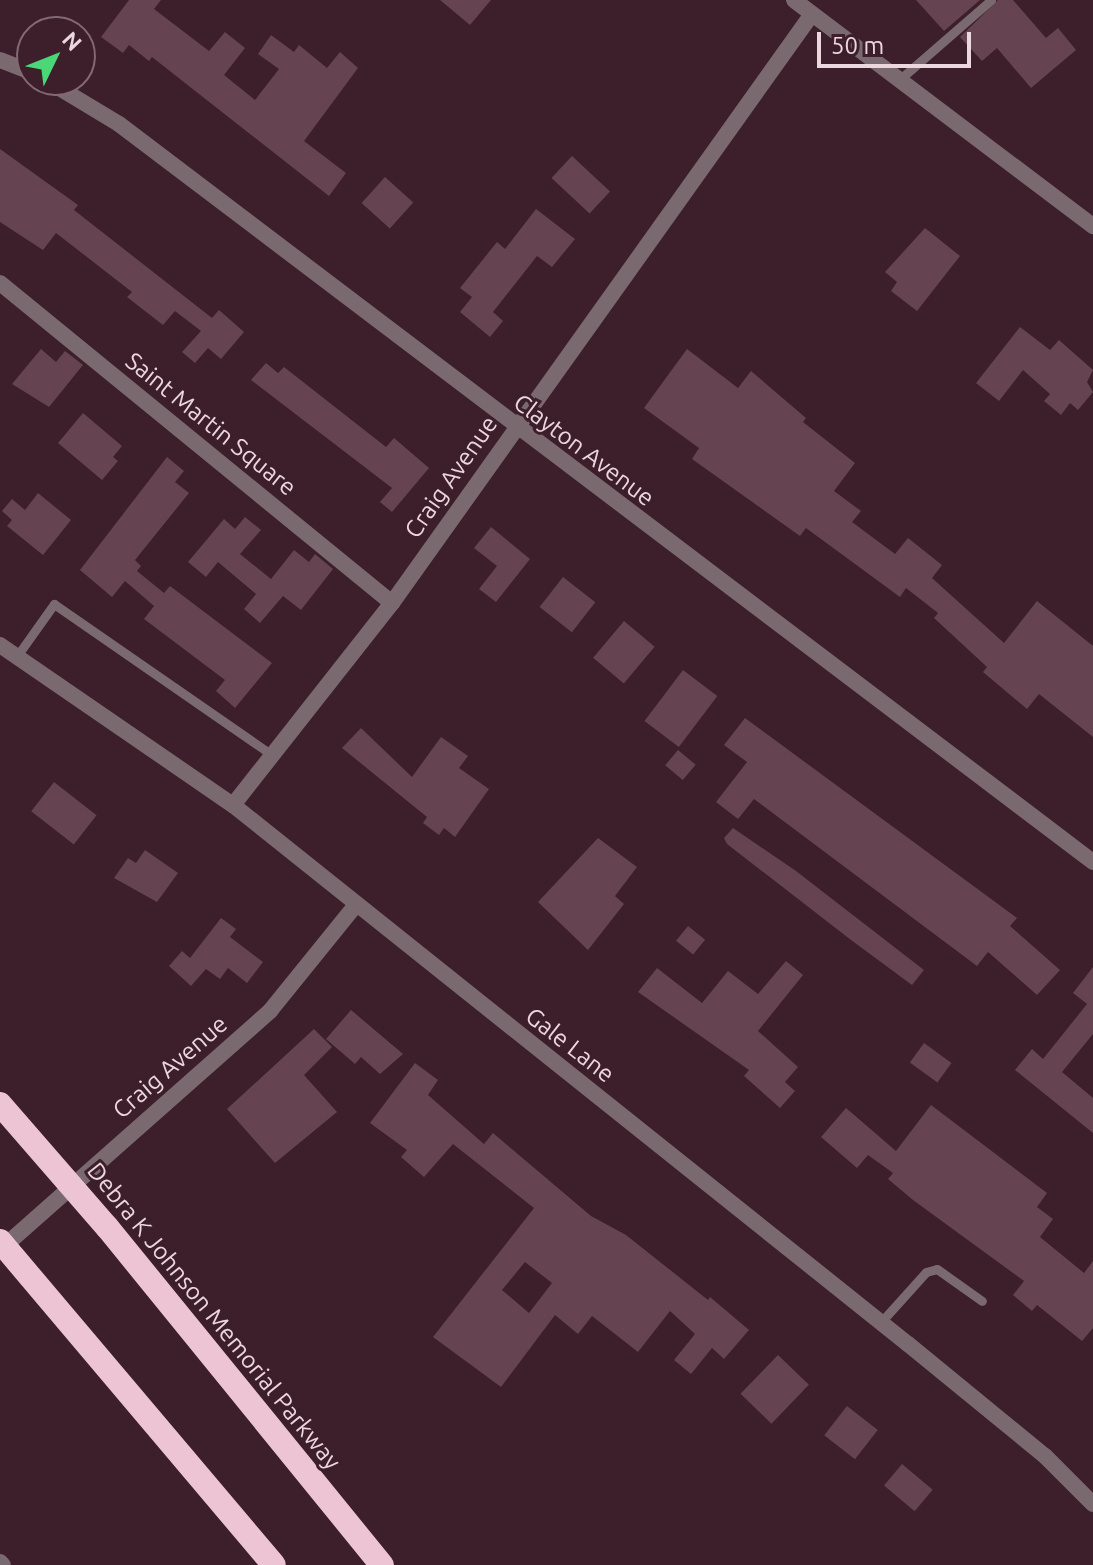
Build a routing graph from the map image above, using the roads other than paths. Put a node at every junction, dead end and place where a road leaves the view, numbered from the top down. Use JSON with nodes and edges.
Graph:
{"nodes":[{"id":1,"x":794,"y":0,"type":"edge"},
{"id":2,"x":991,"y":0,"type":"edge"},
{"id":3,"x":812,"y":14,"type":"junction"},
{"id":4,"x":899,"y":80,"type":"junction"},
{"id":5,"x":73,"y":96,"type":"edge"},
{"id":6,"x":1093,"y":226,"type":"edge"},
{"id":7,"x":0,"y":283,"type":"edge"},
{"id":8,"x":515,"y":428,"type":"junction"},
{"id":9,"x":392,"y":603,"type":"junction"},
{"id":10,"x":0,"y":645,"type":"edge"},
{"id":11,"x":17,"y":656,"type":"junction"},
{"id":12,"x":272,"y":755,"type":"junction"},
{"id":13,"x":233,"y":805,"type":"junction"},
{"id":14,"x":1093,"y":862,"type":"edge"},
{"id":15,"x":355,"y":906,"type":"junction"},
{"id":16,"x":0,"y":1104,"type":"edge"},
{"id":17,"x":0,"y":1241,"type":"edge"},
{"id":18,"x":0,"y":1250,"type":"edge"},
{"id":19,"x":982,"y":1301,"type":"dead end"},
{"id":20,"x":881,"y":1322,"type":"junction"},
{"id":21,"x":131,"y":1402,"type":"junction"},
{"id":22,"x":1093,"y":1504,"type":"edge"},
{"id":23,"x":380,"y":1563,"type":"edge"},
{"id":24,"x":257,"y":1565,"type":"edge"},
{"id":25,"x":274,"y":1565,"type":"edge"}],
"edges":[{"from":1,"to":3,"type":"street"},
{"from":2,"to":4,"type":"lane"},
{"from":3,"to":4,"type":"street"},
{"from":3,"to":8,"type":"street","name":"Craig Avenue"},
{"from":4,"to":6,"type":"street"},
{"from":5,"to":8,"type":"street","name":"Clayton Avenue"},
{"from":7,"to":9,"type":"street","name":"Saint Martin Square"},
{"from":8,"to":9,"type":"street","name":"Craig Avenue"},
{"from":8,"to":14,"type":"street","name":"Clayton Avenue"},
{"from":9,"to":12,"type":"street","name":"Craig Avenue"},
{"from":10,"to":11,"type":"street","name":"Gale Lane"},
{"from":11,"to":12,"type":"lane"},
{"from":11,"to":13,"type":"street","name":"Gale Lane"},
{"from":12,"to":13,"type":"street","name":"Craig Avenue"},
{"from":13,"to":15,"type":"street","name":"Gale Lane"},
{"from":15,"to":18,"type":"street","name":"Craig Avenue"},
{"from":15,"to":20,"type":"street","name":"Gale Lane"},
{"from":16,"to":23,"type":"highway","name":"Debra K Johnson Memorial Parkway"},
{"from":17,"to":21,"type":"highway"},
{"from":19,"to":20,"type":"lane"},
{"from":20,"to":22,"type":"street","name":"Gale Lane"},
{"from":21,"to":24,"type":"highway"},
{"from":21,"to":25,"type":"highway"}]}
